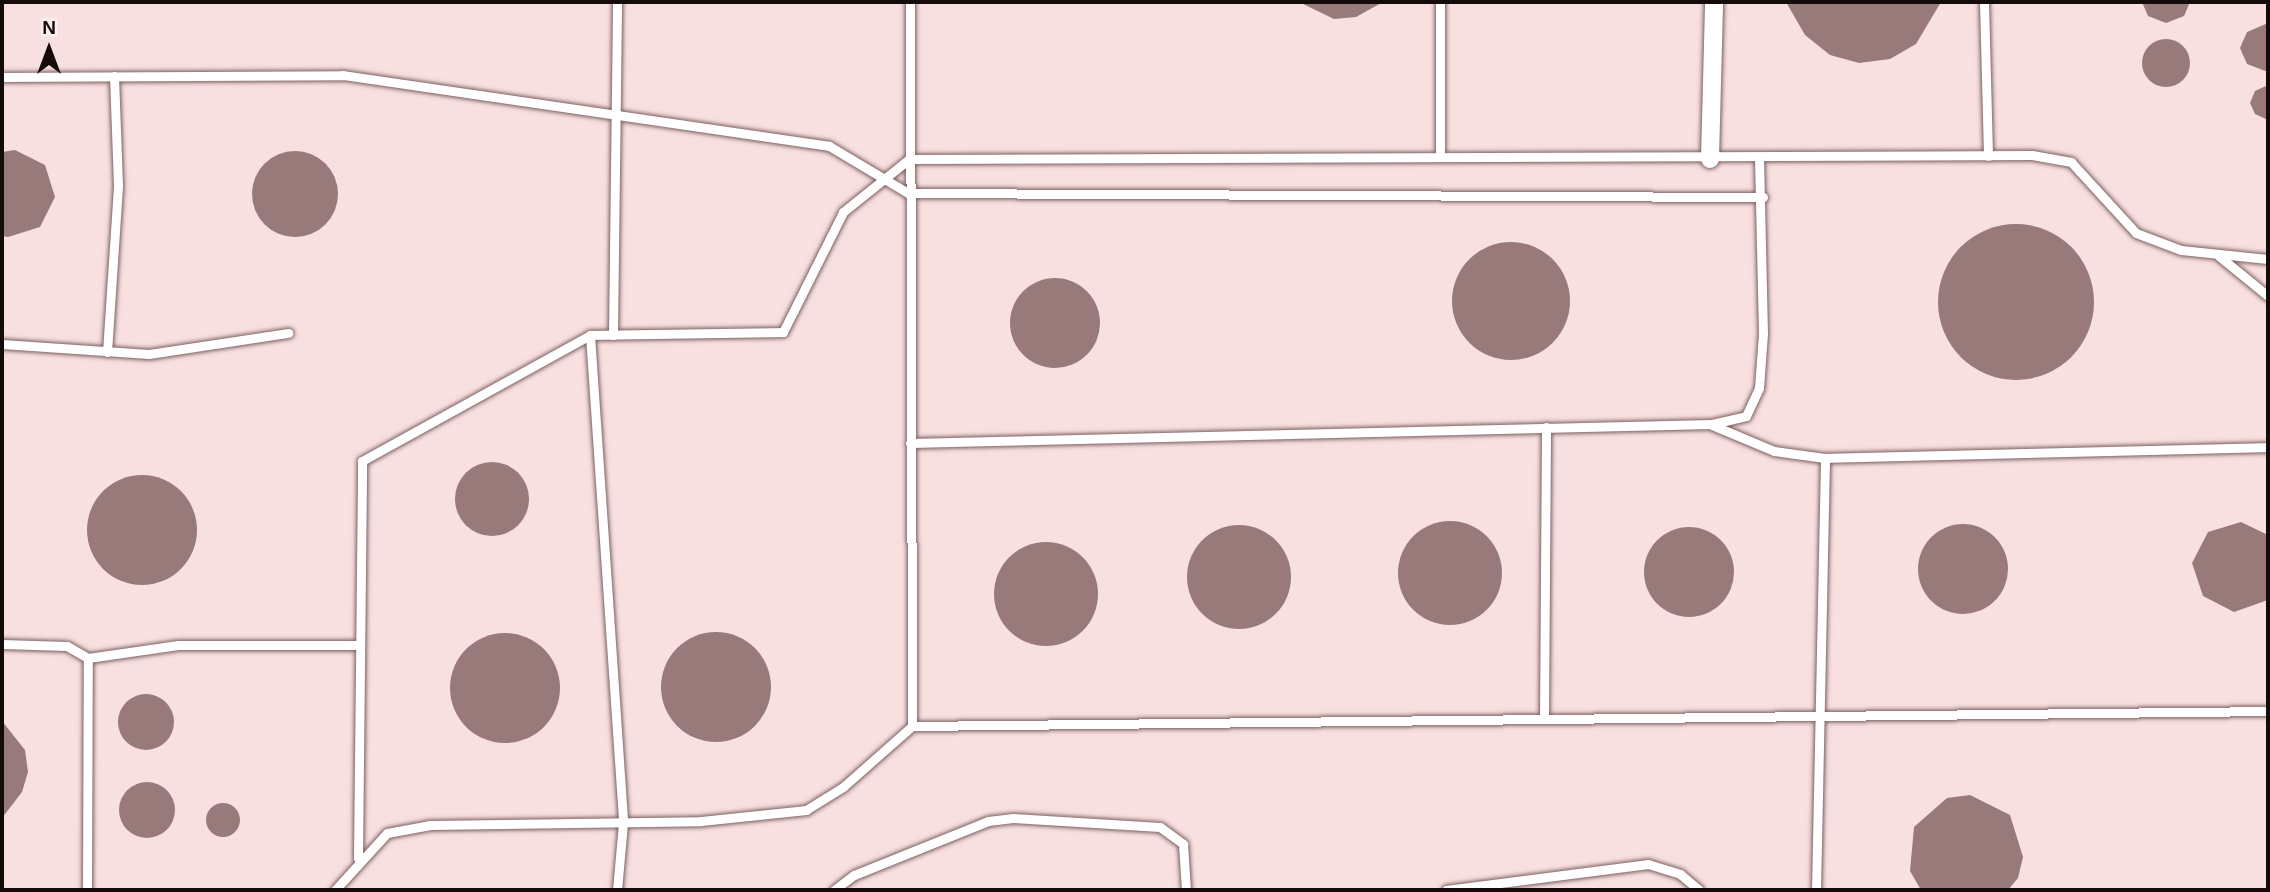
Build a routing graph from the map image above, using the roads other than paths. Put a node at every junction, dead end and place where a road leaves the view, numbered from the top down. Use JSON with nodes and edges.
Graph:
{"nodes":[{"id":1,"x":617,"y":2,"type":"edge"},
{"id":2,"x":910,"y":2,"type":"edge"},
{"id":3,"x":1440,"y":2,"type":"edge"},
{"id":4,"x":1714,"y":2,"type":"edge"},
{"id":5,"x":1984,"y":2,"type":"edge"},
{"id":6,"x":114,"y":76,"type":"junction"},
{"id":7,"x":2,"y":77,"type":"edge"},
{"id":8,"x":615,"y":115,"type":"junction"},
{"id":9,"x":1988,"y":156,"type":"junction"},
{"id":10,"x":1440,"y":157,"type":"junction"},
{"id":11,"x":909,"y":159,"type":"junction"},
{"id":12,"x":1710,"y":159,"type":"junction"},
{"id":13,"x":1759,"y":159,"type":"junction"},
{"id":14,"x":884,"y":179,"type":"junction"},
{"id":15,"x":908,"y":193,"type":"junction"},
{"id":16,"x":1763,"y":197,"type":"junction"},
{"id":17,"x":2218,"y":255,"type":"junction"},
{"id":18,"x":2268,"y":259,"type":"edge"},
{"id":19,"x":2268,"y":296,"type":"edge"},
{"id":20,"x":288,"y":333,"type":"dead end"},
{"id":21,"x":590,"y":335,"type":"junction"},
{"id":22,"x":613,"y":335,"type":"junction"},
{"id":23,"x":2,"y":344,"type":"edge"},
{"id":24,"x":107,"y":352,"type":"junction"},
{"id":25,"x":1712,"y":424,"type":"junction"},
{"id":26,"x":1546,"y":427,"type":"junction"},
{"id":27,"x":910,"y":443,"type":"junction"},
{"id":28,"x":2268,"y":447,"type":"edge"},
{"id":29,"x":1825,"y":458,"type":"junction"},
{"id":30,"x":2,"y":644,"type":"edge"},
{"id":31,"x":360,"y":645,"type":"junction"},
{"id":32,"x":88,"y":658,"type":"junction"},
{"id":33,"x":2268,"y":711,"type":"edge"},
{"id":34,"x":1820,"y":715,"type":"junction"},
{"id":35,"x":1544,"y":718,"type":"junction"},
{"id":36,"x":912,"y":726,"type":"junction"},
{"id":37,"x":624,"y":823,"type":"junction"},
{"id":38,"x":358,"y":858,"type":"junction"},
{"id":39,"x":87,"y":890,"type":"edge"},
{"id":40,"x":335,"y":890,"type":"edge"},
{"id":41,"x":617,"y":890,"type":"edge"},
{"id":42,"x":834,"y":890,"type":"edge"},
{"id":43,"x":1186,"y":890,"type":"edge"},
{"id":44,"x":1446,"y":890,"type":"edge"},
{"id":45,"x":1699,"y":890,"type":"edge"},
{"id":46,"x":1816,"y":890,"type":"edge"}],
"edges":[{"from":1,"to":8,"type":"lane"},
{"from":2,"to":11,"type":"lane"},
{"from":3,"to":10,"type":"lane"},
{"from":4,"to":12,"type":"street"},
{"from":5,"to":9,"type":"lane"},
{"from":6,"to":7,"type":"lane"},
{"from":6,"to":8,"type":"lane"},
{"from":6,"to":24,"type":"lane"},
{"from":8,"to":14,"type":"lane"},
{"from":8,"to":22,"type":"lane"},
{"from":9,"to":13,"type":"lane"},
{"from":9,"to":17,"type":"lane"},
{"from":10,"to":11,"type":"lane"},
{"from":10,"to":12,"type":"lane"},
{"from":11,"to":14,"type":"lane"},
{"from":11,"to":15,"type":"lane"},
{"from":12,"to":13,"type":"lane"},
{"from":13,"to":16,"type":"lane"},
{"from":14,"to":15,"type":"lane"},
{"from":14,"to":22,"type":"lane"},
{"from":15,"to":16,"type":"lane"},
{"from":15,"to":27,"type":"lane"},
{"from":16,"to":25,"type":"lane"},
{"from":17,"to":18,"type":"lane"},
{"from":17,"to":19,"type":"lane"},
{"from":20,"to":24,"type":"lane"},
{"from":21,"to":22,"type":"lane"},
{"from":21,"to":31,"type":"lane"},
{"from":21,"to":37,"type":"lane"},
{"from":23,"to":24,"type":"lane"},
{"from":25,"to":26,"type":"lane"},
{"from":25,"to":29,"type":"lane"},
{"from":26,"to":27,"type":"lane"},
{"from":26,"to":35,"type":"lane"},
{"from":27,"to":36,"type":"lane"},
{"from":28,"to":29,"type":"lane"},
{"from":29,"to":34,"type":"lane"},
{"from":30,"to":32,"type":"lane"},
{"from":31,"to":32,"type":"lane"},
{"from":31,"to":38,"type":"lane"},
{"from":32,"to":39,"type":"lane"},
{"from":33,"to":34,"type":"lane"},
{"from":34,"to":35,"type":"lane"},
{"from":34,"to":46,"type":"lane"},
{"from":35,"to":36,"type":"lane"},
{"from":36,"to":37,"type":"lane"},
{"from":37,"to":38,"type":"lane"},
{"from":37,"to":41,"type":"lane"},
{"from":38,"to":40,"type":"lane"},
{"from":42,"to":43,"type":"lane"},
{"from":44,"to":45,"type":"lane"}]}
